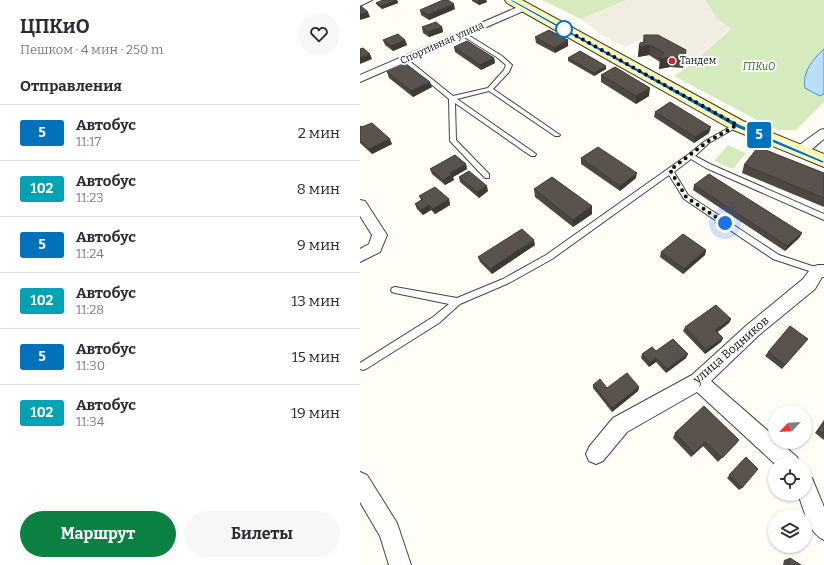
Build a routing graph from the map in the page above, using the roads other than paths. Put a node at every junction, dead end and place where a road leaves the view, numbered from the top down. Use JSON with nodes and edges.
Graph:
{"nodes":[{"id":1,"x":367,"y":0,"type":"edge"},
{"id":2,"x":360,"y":3,"type":"edge"},
{"id":3,"x":518,"y":4,"type":"edge"},
{"id":4,"x":463,"y":34,"type":"junction"},
{"id":5,"x":405,"y":60,"type":"junction"},
{"id":6,"x":360,"y":79,"type":"edge"},
{"id":7,"x":490,"y":89,"type":"junction"},
{"id":8,"x":452,"y":98,"type":"junction"},
{"id":9,"x":737,"y":125,"type":"junction"},
{"id":10,"x":824,"y":133,"type":"edge"},
{"id":11,"x":557,"y":135,"type":"dead end"},
{"id":12,"x":799,"y":152,"type":"junction"},
{"id":13,"x":533,"y":154,"type":"dead end"},
{"id":14,"x":691,"y":156,"type":"junction"},
{"id":15,"x":824,"y":161,"type":"edge"},
{"id":16,"x":670,"y":170,"type":"junction"},
{"id":17,"x":487,"y":176,"type":"dead end"},
{"id":18,"x":360,"y":206,"type":"edge"},
{"id":19,"x":824,"y":217,"type":"edge"},
{"id":20,"x":360,"y":256,"type":"edge"},
{"id":21,"x":821,"y":271,"type":"edge"},
{"id":22,"x":395,"y":290,"type":"dead end"},
{"id":23,"x":457,"y":302,"type":"junction"},
{"id":24,"x":363,"y":366,"type":"dead end"},
{"id":25,"x":698,"y":381,"type":"junction"},
{"id":26,"x":596,"y":454,"type":"dead end"},
{"id":27,"x":782,"y":457,"type":"edge"},
{"id":28,"x":360,"y":482,"type":"edge"},
{"id":29,"x":811,"y":501,"type":"edge"},
{"id":30,"x":824,"y":529,"type":"edge"},
{"id":31,"x":400,"y":565,"type":"edge"}],
"edges":[{"from":1,"to":2,"type":"street"},
{"from":3,"to":4,"type":"street","name":"Спортивная улица"},
{"from":3,"to":9,"type":"main road"},
{"from":4,"to":5,"type":"street","name":"Спортивная улица"},
{"from":4,"to":7,"type":"lane"},
{"from":5,"to":6,"type":"street","name":"Спортивная улица"},
{"from":5,"to":8,"type":"lane"},
{"from":7,"to":8,"type":"lane"},
{"from":7,"to":11,"type":"lane"},
{"from":8,"to":13,"type":"lane"},
{"from":8,"to":17,"type":"lane"},
{"from":9,"to":12,"type":"main road"},
{"from":9,"to":14,"type":"lane"},
{"from":10,"to":12,"type":"street"},
{"from":12,"to":15,"type":"main road"},
{"from":14,"to":16,"type":"lane"},
{"from":14,"to":19,"type":"lane"},
{"from":16,"to":21,"type":"lane"},
{"from":16,"to":23,"type":"lane"},
{"from":18,"to":20,"type":"street"},
{"from":21,"to":25,"type":"street","name":"улица Водников"},
{"from":22,"to":23,"type":"lane"},
{"from":23,"to":24,"type":"lane"},
{"from":25,"to":26,"type":"street","name":"улица Водников"},
{"from":25,"to":27,"type":"street"},
{"from":28,"to":31,"type":"street"},
{"from":29,"to":30,"type":"street"}]}
